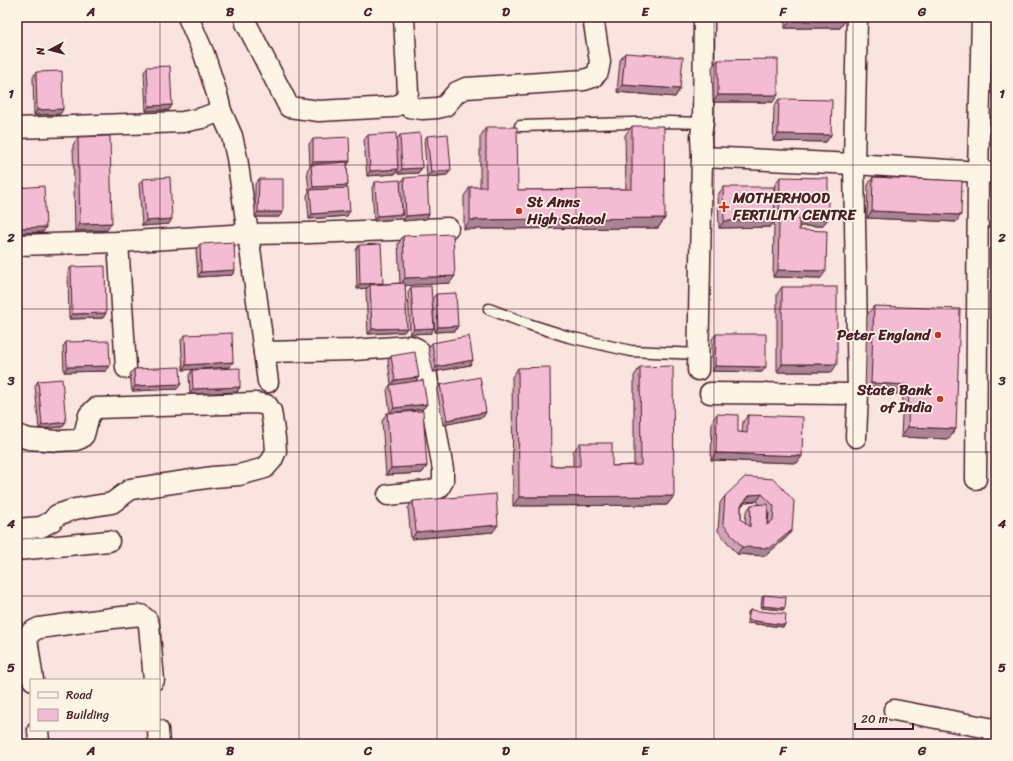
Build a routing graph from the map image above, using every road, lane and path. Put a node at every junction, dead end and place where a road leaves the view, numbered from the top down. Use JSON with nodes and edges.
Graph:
{"nodes":[{"id":1,"x":188,"y":17,"type":"edge"},
{"id":2,"x":245,"y":17,"type":"edge"},
{"id":3,"x":405,"y":17,"type":"edge"},
{"id":4,"x":593,"y":17,"type":"edge"},
{"id":5,"x":704,"y":17,"type":"edge"},
{"id":6,"x":857,"y":17,"type":"edge"},
{"id":7,"x":982,"y":17,"type":"edge"},
{"id":8,"x":405,"y":102,"type":"junction"},
{"id":9,"x":221,"y":111,"type":"junction"},
{"id":10,"x":702,"y":123,"type":"junction"},
{"id":11,"x":520,"y":126,"type":"dead end"},
{"id":12,"x":17,"y":128,"type":"edge"},
{"id":13,"x":702,"y":157,"type":"junction"},
{"id":14,"x":854,"y":164,"type":"junction"},
{"id":15,"x":987,"y":172,"type":"edge"},
{"id":16,"x":448,"y":228,"type":"dead end"},
{"id":17,"x":248,"y":234,"type":"junction"},
{"id":18,"x":118,"y":242,"type":"junction"},
{"id":19,"x":17,"y":245,"type":"edge"},
{"id":20,"x":488,"y":309,"type":"dead end"},
{"id":21,"x":264,"y":352,"type":"junction"},
{"id":22,"x":698,"y":362,"type":"joint"},
{"id":23,"x":126,"y":368,"type":"dead end"},
{"id":24,"x":268,"y":382,"type":"dead end"},
{"id":25,"x":710,"y":393,"type":"dead end"},
{"id":26,"x":858,"y":394,"type":"junction"},
{"id":27,"x":17,"y":435,"type":"edge"},
{"id":28,"x":856,"y":437,"type":"dead end"},
{"id":29,"x":976,"y":479,"type":"dead end"},
{"id":30,"x":388,"y":495,"type":"dead end"},
{"id":31,"x":17,"y":528,"type":"edge"},
{"id":32,"x":109,"y":542,"type":"dead end"},
{"id":33,"x":17,"y":550,"type":"edge"},
{"id":34,"x":33,"y":679,"type":"edge"},
{"id":35,"x":154,"y":679,"type":"edge"},
{"id":36,"x":894,"y":710,"type":"dead end"},
{"id":37,"x":38,"y":731,"type":"edge"},
{"id":38,"x":158,"y":731,"type":"edge"},
{"id":39,"x":38,"y":744,"type":"edge"},
{"id":40,"x":160,"y":744,"type":"edge"},
{"id":41,"x":995,"y":744,"type":"edge"}],
"edges":[{"from":1,"to":9,"type":"street"},
{"from":2,"to":8,"type":"street"},
{"from":3,"to":8,"type":"street"},
{"from":4,"to":8,"type":"street"},
{"from":5,"to":10,"type":"street"},
{"from":6,"to":14,"type":"street"},
{"from":7,"to":15,"type":"street"},
{"from":9,"to":12,"type":"street"},
{"from":9,"to":17,"type":"street"},
{"from":10,"to":11,"type":"lane"},
{"from":10,"to":13,"type":"street"},
{"from":13,"to":14,"type":"street"},
{"from":13,"to":22,"type":"street"},
{"from":14,"to":15,"type":"street"},
{"from":14,"to":26,"type":"street"},
{"from":15,"to":29,"type":"street"},
{"from":16,"to":17,"type":"street"},
{"from":17,"to":18,"type":"street"},
{"from":17,"to":21,"type":"street"},
{"from":18,"to":19,"type":"street"},
{"from":18,"to":23,"type":"street"},
{"from":20,"to":22,"type":"lane"},
{"from":21,"to":24,"type":"street"},
{"from":21,"to":30,"type":"street"},
{"from":25,"to":26,"type":"street"},
{"from":26,"to":28,"type":"street"},
{"from":27,"to":31,"type":"street"},
{"from":32,"to":33,"type":"street"},
{"from":34,"to":35,"type":"street"},
{"from":36,"to":41,"type":"street"},
{"from":37,"to":39,"type":"street"},
{"from":38,"to":40,"type":"street"}]}
